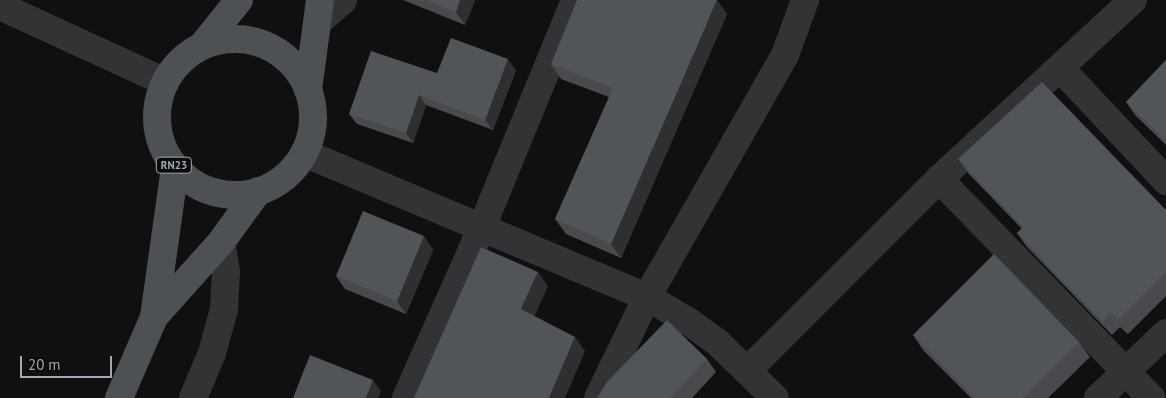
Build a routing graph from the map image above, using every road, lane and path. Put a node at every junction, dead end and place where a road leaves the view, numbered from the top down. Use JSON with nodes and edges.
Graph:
{"nodes":[{"id":1,"x":239,"y":0,"type":"edge"},
{"id":2,"x":343,"y":0,"type":"edge"},
{"id":3,"x":575,"y":0,"type":"edge"},
{"id":4,"x":805,"y":0,"type":"edge"},
{"id":5,"x":1133,"y":0,"type":"edge"},
{"id":6,"x":0,"y":6,"type":"edge"},
{"id":7,"x":319,"y":11,"type":"edge"},
{"id":8,"x":202,"y":46,"type":"junction"},
{"id":9,"x":1061,"y":69,"type":"junction"},
{"id":10,"x":164,"y":82,"type":"junction"},
{"id":11,"x":308,"y":90,"type":"junction"},
{"id":12,"x":304,"y":153,"type":"junction"},
{"id":13,"x":175,"y":167,"type":"junction"},
{"id":14,"x":939,"y":179,"type":"junction"},
{"id":15,"x":1166,"y":181,"type":"edge"},
{"id":16,"x":258,"y":191,"type":"junction"},
{"id":17,"x":482,"y":227,"type":"junction"},
{"id":18,"x":221,"y":242,"type":"junction"},
{"id":19,"x":647,"y":297,"type":"junction"},
{"id":20,"x":154,"y":317,"type":"junction"},
{"id":21,"x":1166,"y":333,"type":"edge"},
{"id":22,"x":748,"y":370,"type":"junction"},
{"id":23,"x":1126,"y":371,"type":"junction"},
{"id":24,"x":119,"y":398,"type":"edge"},
{"id":25,"x":193,"y":398,"type":"edge"},
{"id":26,"x":406,"y":398,"type":"edge"},
{"id":27,"x":598,"y":398,"type":"edge"},
{"id":28,"x":775,"y":398,"type":"edge"},
{"id":29,"x":1098,"y":398,"type":"edge"},
{"id":30,"x":1151,"y":398,"type":"edge"}],
"edges":[{"from":1,"to":8,"type":"main road","number":"RN23"},
{"from":2,"to":7,"type":"street"},
{"from":3,"to":17,"type":"street"},
{"from":4,"to":19,"type":"street"},
{"from":5,"to":9,"type":"street"},
{"from":6,"to":10,"type":"street"},
{"from":7,"to":11,"type":"main road","number":"RN23"},
{"from":8,"to":10,"type":"main road","number":"RN23"},
{"from":8,"to":11,"type":"main road","number":"RN23"},
{"from":9,"to":14,"type":"street"},
{"from":9,"to":15,"type":"street"},
{"from":10,"to":13,"type":"main road","number":"RN23"},
{"from":11,"to":12,"type":"main road","number":"RN23"},
{"from":12,"to":16,"type":"main road","number":"RN23"},
{"from":12,"to":17,"type":"street"},
{"from":13,"to":16,"type":"main road","number":"RN23"},
{"from":13,"to":20,"type":"main road","number":"RN23"},
{"from":14,"to":22,"type":"street"},
{"from":14,"to":23,"type":"street"},
{"from":16,"to":18,"type":"main road","number":"RN23"},
{"from":17,"to":19,"type":"street"},
{"from":17,"to":26,"type":"street"},
{"from":18,"to":20,"type":"main road","number":"RN23"},
{"from":18,"to":25,"type":"street"},
{"from":19,"to":22,"type":"street"},
{"from":19,"to":27,"type":"street"},
{"from":20,"to":24,"type":"main road","number":"RN23"},
{"from":21,"to":23,"type":"street"},
{"from":22,"to":28,"type":"street"},
{"from":23,"to":29,"type":"street"},
{"from":23,"to":30,"type":"street"}]}
